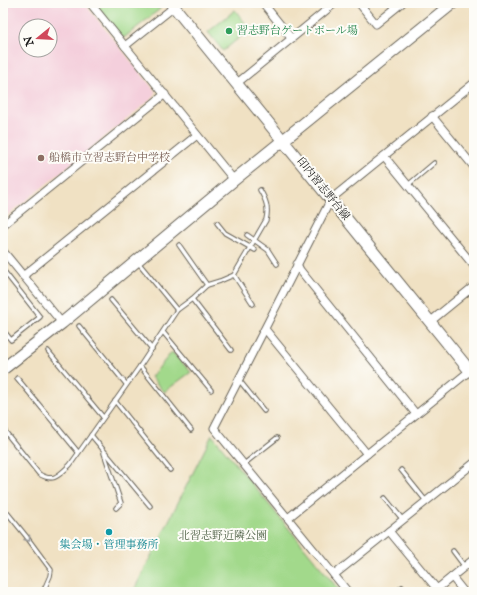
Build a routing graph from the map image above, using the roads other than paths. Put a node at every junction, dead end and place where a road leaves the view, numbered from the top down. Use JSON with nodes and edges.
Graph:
{"nodes":[{"id":1,"x":90,"y":3,"type":"edge"},
{"id":2,"x":263,"y":3,"type":"edge"},
{"id":3,"x":334,"y":3,"type":"edge"},
{"id":4,"x":359,"y":3,"type":"edge"},
{"id":5,"x":402,"y":3,"type":"edge"},
{"id":6,"x":453,"y":3,"type":"edge"},
{"id":7,"x":173,"y":5,"type":"edge"},
{"id":8,"x":292,"y":38,"type":"junction"},
{"id":9,"x":125,"y":46,"type":"junction"},
{"id":10,"x":474,"y":83,"type":"edge"},
{"id":11,"x":236,"y":84,"type":"junction"},
{"id":12,"x":165,"y":94,"type":"junction"},
{"id":13,"x":432,"y":116,"type":"junction"},
{"id":14,"x":197,"y":135,"type":"junction"},
{"id":15,"x":283,"y":140,"type":"junction"},
{"id":16,"x":384,"y":156,"type":"junction"},
{"id":17,"x":434,"y":163,"type":"dead end"},
{"id":18,"x":474,"y":167,"type":"edge"},
{"id":19,"x":234,"y":180,"type":"junction"},
{"id":20,"x":408,"y":185,"type":"junction"},
{"id":21,"x":260,"y":190,"type":"dead end"},
{"id":22,"x":331,"y":199,"type":"junction"},
{"id":23,"x":217,"y":223,"type":"dead end"},
{"id":24,"x":3,"y":225,"type":"edge"},
{"id":25,"x":247,"y":235,"type":"dead end"},
{"id":26,"x":255,"y":240,"type":"junction"},
{"id":27,"x":178,"y":245,"type":"dead end"},
{"id":28,"x":251,"y":248,"type":"junction"},
{"id":29,"x":255,"y":250,"type":"dead end"},
{"id":30,"x":3,"y":251,"type":"edge"},
{"id":31,"x":137,"y":261,"type":"junction"},
{"id":32,"x":277,"y":264,"type":"dead end"},
{"id":33,"x":297,"y":264,"type":"junction"},
{"id":34,"x":474,"y":266,"type":"edge"},
{"id":35,"x":3,"y":270,"type":"edge"},
{"id":36,"x":234,"y":275,"type":"junction"},
{"id":37,"x":23,"y":276,"type":"junction"},
{"id":38,"x":207,"y":285,"type":"junction"},
{"id":39,"x":474,"y":286,"type":"edge"},
{"id":40,"x":192,"y":299,"type":"junction"},
{"id":41,"x":111,"y":300,"type":"dead end"},
{"id":42,"x":253,"y":304,"type":"dead end"},
{"id":43,"x":177,"y":310,"type":"junction"},
{"id":44,"x":430,"y":321,"type":"junction"},
{"id":45,"x":62,"y":323,"type":"junction"},
{"id":46,"x":79,"y":326,"type":"dead end"},
{"id":47,"x":265,"y":329,"type":"junction"},
{"id":48,"x":3,"y":330,"type":"edge"},
{"id":49,"x":163,"y":332,"type":"junction"},
{"id":50,"x":152,"y":349,"type":"junction"},
{"id":51,"x":231,"y":350,"type":"dead end"},
{"id":52,"x":48,"y":351,"type":"dead end"},
{"id":53,"x":140,"y":366,"type":"junction"},
{"id":54,"x":3,"y":369,"type":"edge"},
{"id":55,"x":473,"y":371,"type":"edge"},
{"id":56,"x":17,"y":378,"type":"dead end"},
{"id":57,"x":239,"y":380,"type":"junction"},
{"id":58,"x":126,"y":384,"type":"junction"},
{"id":59,"x":211,"y":390,"type":"dead end"},
{"id":60,"x":114,"y":401,"type":"junction"},
{"id":61,"x":264,"y":411,"type":"dead end"},
{"id":62,"x":416,"y":414,"type":"junction"},
{"id":63,"x":103,"y":417,"type":"junction"},
{"id":64,"x":3,"y":429,"type":"edge"},
{"id":65,"x":192,"y":430,"type":"dead end"},
{"id":66,"x":91,"y":435,"type":"junction"},
{"id":67,"x":277,"y":438,"type":"dead end"},
{"id":68,"x":103,"y":450,"type":"junction"},
{"id":69,"x":78,"y":452,"type":"junction"},
{"id":70,"x":367,"y":454,"type":"junction"},
{"id":71,"x":474,"y":463,"type":"edge"},
{"id":72,"x":244,"y":464,"type":"junction"},
{"id":73,"x":170,"y":470,"type":"dead end"},
{"id":74,"x":401,"y":470,"type":"dead end"},
{"id":75,"x":385,"y":498,"type":"dead end"},
{"id":76,"x":426,"y":501,"type":"junction"},
{"id":77,"x":150,"y":506,"type":"dead end"},
{"id":78,"x":116,"y":508,"type":"dead end"},
{"id":79,"x":3,"y":510,"type":"edge"},
{"id":80,"x":288,"y":518,"type":"junction"},
{"id":81,"x":403,"y":520,"type":"junction"},
{"id":82,"x":390,"y":531,"type":"junction"},
{"id":83,"x":453,"y":551,"type":"dead end"},
{"id":84,"x":474,"y":559,"type":"edge"},
{"id":85,"x":465,"y":567,"type":"junction"},
{"id":86,"x":334,"y":576,"type":"junction"},
{"id":87,"x":452,"y":577,"type":"junction"},
{"id":88,"x":402,"y":587,"type":"dead end"},
{"id":89,"x":42,"y":592,"type":"edge"},
{"id":90,"x":348,"y":592,"type":"edge"},
{"id":91,"x":396,"y":592,"type":"edge"},
{"id":92,"x":464,"y":592,"type":"edge"}],
"edges":[{"from":1,"to":9,"type":"street"},
{"from":2,"to":8,"type":"street"},
{"from":3,"to":8,"type":"street"},
{"from":4,"to":5,"type":"street"},
{"from":6,"to":15,"type":"street"},
{"from":7,"to":9,"type":"street"},
{"from":7,"to":11,"type":"street","name":"印内習志野台線"},
{"from":8,"to":11,"type":"street"},
{"from":9,"to":12,"type":"street"},
{"from":10,"to":13,"type":"street"},
{"from":11,"to":15,"type":"street","name":"印内習志野台線"},
{"from":12,"to":14,"type":"street"},
{"from":12,"to":24,"type":"street"},
{"from":13,"to":16,"type":"street"},
{"from":13,"to":18,"type":"street"},
{"from":14,"to":19,"type":"street"},
{"from":14,"to":37,"type":"street"},
{"from":15,"to":19,"type":"street"},
{"from":15,"to":22,"type":"street","name":"印内習志野台線"},
{"from":16,"to":20,"type":"street"},
{"from":16,"to":22,"type":"street"},
{"from":17,"to":20,"type":"lane"},
{"from":19,"to":31,"type":"street"},
{"from":20,"to":34,"type":"street"},
{"from":21,"to":26,"type":"lane"},
{"from":22,"to":33,"type":"street"},
{"from":22,"to":44,"type":"street","name":"印内習志野台線"},
{"from":23,"to":28,"type":"lane"},
{"from":25,"to":26,"type":"lane"},
{"from":26,"to":28,"type":"lane"},
{"from":26,"to":32,"type":"lane"},
{"from":27,"to":38,"type":"lane"},
{"from":28,"to":29,"type":"lane"},
{"from":28,"to":36,"type":"lane"},
{"from":30,"to":37,"type":"street"},
{"from":31,"to":43,"type":"lane"},
{"from":31,"to":45,"type":"street"},
{"from":33,"to":47,"type":"street"},
{"from":33,"to":62,"type":"street"},
{"from":35,"to":48,"type":"lane"},
{"from":36,"to":38,"type":"lane"},
{"from":36,"to":42,"type":"lane"},
{"from":37,"to":45,"type":"street"},
{"from":38,"to":40,"type":"lane"},
{"from":39,"to":44,"type":"street"},
{"from":40,"to":43,"type":"lane"},
{"from":40,"to":51,"type":"lane"},
{"from":41,"to":50,"type":"lane"},
{"from":43,"to":49,"type":"lane"},
{"from":44,"to":55,"type":"street","name":"印内習志野台線"},
{"from":45,"to":54,"type":"street"},
{"from":46,"to":58,"type":"lane"},
{"from":47,"to":57,"type":"street"},
{"from":47,"to":70,"type":"street"},
{"from":49,"to":50,"type":"lane"},
{"from":49,"to":59,"type":"lane"},
{"from":50,"to":53,"type":"lane"},
{"from":52,"to":63,"type":"lane"},
{"from":53,"to":58,"type":"lane"},
{"from":53,"to":65,"type":"lane"},
{"from":55,"to":62,"type":"street"},
{"from":56,"to":69,"type":"lane"},
{"from":57,"to":61,"type":"lane"},
{"from":57,"to":72,"type":"street"},
{"from":58,"to":60,"type":"lane"},
{"from":60,"to":63,"type":"lane"},
{"from":60,"to":73,"type":"lane"},
{"from":62,"to":70,"type":"street"},
{"from":63,"to":66,"type":"lane"},
{"from":64,"to":69,"type":"lane"},
{"from":66,"to":68,"type":"lane"},
{"from":66,"to":69,"type":"lane"},
{"from":67,"to":72,"type":"lane"},
{"from":68,"to":77,"type":"lane"},
{"from":68,"to":78,"type":"lane"},
{"from":70,"to":80,"type":"street"},
{"from":71,"to":76,"type":"street"},
{"from":72,"to":80,"type":"street"},
{"from":74,"to":76,"type":"lane"},
{"from":75,"to":81,"type":"lane"},
{"from":76,"to":81,"type":"street"},
{"from":79,"to":89,"type":"lane","one_way":true},
{"from":80,"to":86,"type":"street"},
{"from":81,"to":82,"type":"street"},
{"from":82,"to":86,"type":"street"},
{"from":82,"to":87,"type":"street"},
{"from":83,"to":85,"type":"lane"},
{"from":84,"to":85,"type":"street"},
{"from":85,"to":87,"type":"street"},
{"from":86,"to":90,"type":"street"},
{"from":87,"to":92,"type":"street"},
{"from":88,"to":91,"type":"lane"}]}
